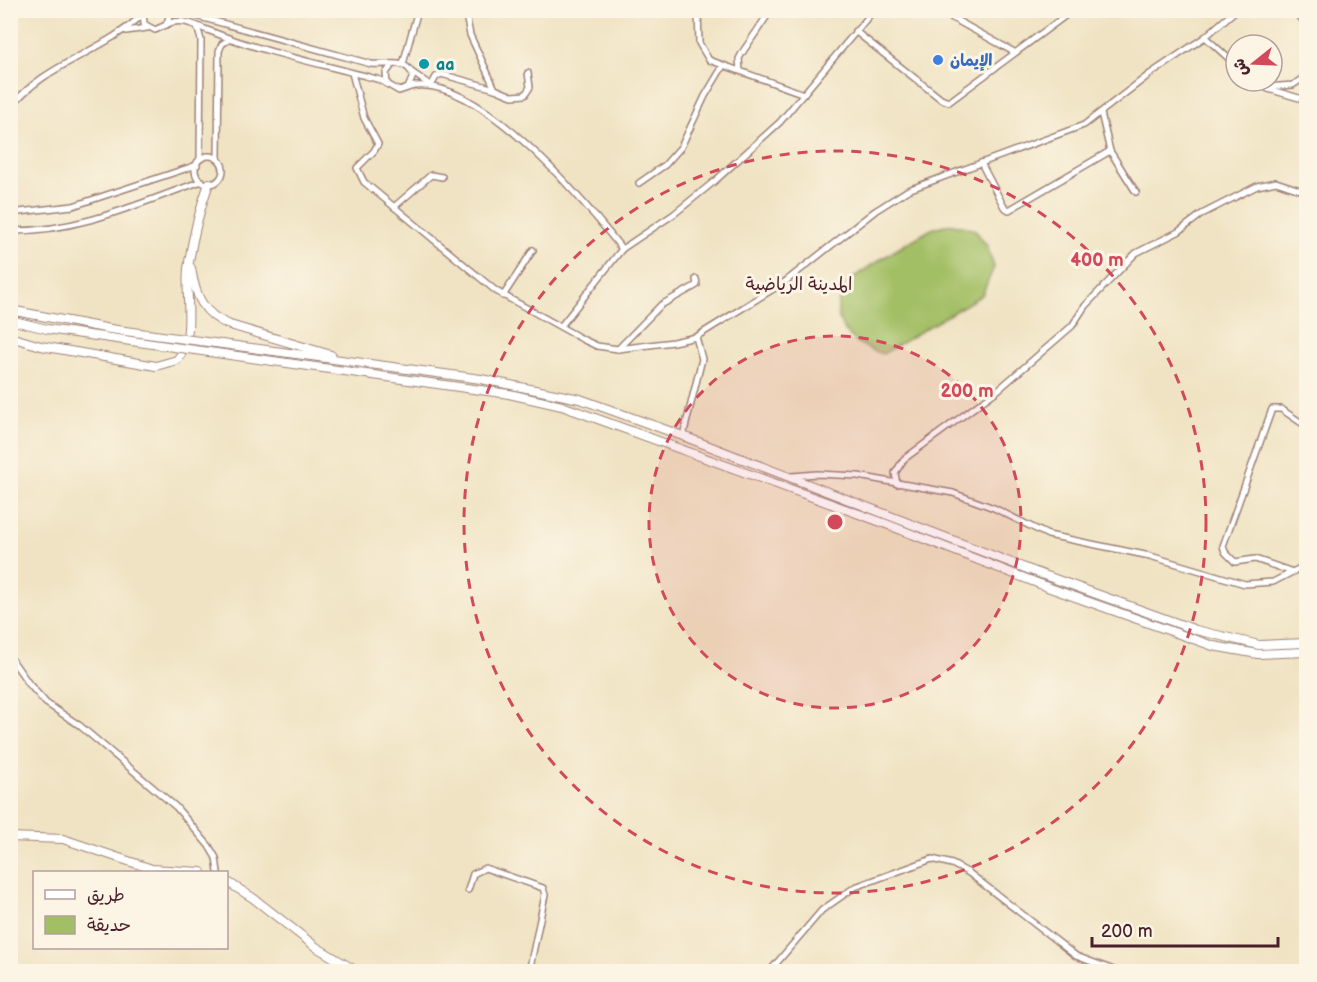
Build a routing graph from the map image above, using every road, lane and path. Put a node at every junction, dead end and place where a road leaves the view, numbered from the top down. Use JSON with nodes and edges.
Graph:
{"nodes":[{"id":1,"x":167,"y":10,"type":"edge"},
{"id":2,"x":174,"y":10,"type":"edge"},
{"id":3,"x":183,"y":10,"type":"edge"},
{"id":4,"x":418,"y":10,"type":"edge"},
{"id":5,"x":465,"y":10,"type":"edge"},
{"id":6,"x":698,"y":10,"type":"edge"},
{"id":7,"x":771,"y":10,"type":"edge"},
{"id":8,"x":874,"y":10,"type":"edge"},
{"id":9,"x":938,"y":10,"type":"edge"},
{"id":10,"x":1073,"y":10,"type":"edge"},
{"id":11,"x":1236,"y":10,"type":"edge"},
{"id":12,"x":1294,"y":10,"type":"edge"},
{"id":13,"x":142,"y":12,"type":"edge"},
{"id":14,"x":190,"y":15,"type":"junction"},
{"id":15,"x":1306,"y":24,"type":"edge"},
{"id":16,"x":166,"y":25,"type":"junction"},
{"id":17,"x":197,"y":26,"type":"junction"},
{"id":18,"x":147,"y":27,"type":"junction"},
{"id":19,"x":250,"y":31,"type":"junction"},
{"id":20,"x":855,"y":31,"type":"junction"},
{"id":21,"x":121,"y":32,"type":"junction"},
{"id":22,"x":1205,"y":37,"type":"junction"},
{"id":23,"x":230,"y":39,"type":"junction"},
{"id":24,"x":247,"y":45,"type":"junction"},
{"id":25,"x":1014,"y":52,"type":"junction"},
{"id":26,"x":1224,"y":54,"type":"edge"},
{"id":27,"x":403,"y":64,"type":"junction"},
{"id":28,"x":392,"y":65,"type":"junction"},
{"id":29,"x":723,"y":66,"type":"junction"},
{"id":30,"x":412,"y":71,"type":"junction"},
{"id":31,"x":740,"y":71,"type":"junction"},
{"id":32,"x":352,"y":74,"type":"junction"},
{"id":33,"x":528,"y":74,"type":"dead end"},
{"id":34,"x":1306,"y":76,"type":"edge"},
{"id":35,"x":387,"y":84,"type":"junction"},
{"id":36,"x":1284,"y":85,"type":"edge"},
{"id":37,"x":431,"y":86,"type":"junction"},
{"id":38,"x":408,"y":88,"type":"junction"},
{"id":39,"x":495,"y":89,"type":"junction"},
{"id":40,"x":804,"y":93,"type":"junction"},
{"id":41,"x":1284,"y":93,"type":"edge"},
{"id":42,"x":1306,"y":100,"type":"edge"},
{"id":43,"x":10,"y":108,"type":"edge"},
{"id":44,"x":1101,"y":113,"type":"junction"},
{"id":45,"x":1110,"y":151,"type":"junction"},
{"id":46,"x":218,"y":159,"type":"junction"},
{"id":47,"x":199,"y":162,"type":"junction"},
{"id":48,"x":981,"y":163,"type":"junction"},
{"id":49,"x":442,"y":177,"type":"dead end"},
{"id":50,"x":206,"y":182,"type":"junction"},
{"id":51,"x":639,"y":183,"type":"dead end"},
{"id":52,"x":1136,"y":192,"type":"dead end"},
{"id":53,"x":1306,"y":192,"type":"edge"},
{"id":54,"x":394,"y":207,"type":"junction"},
{"id":55,"x":10,"y":213,"type":"edge"},
{"id":56,"x":10,"y":231,"type":"edge"},
{"id":57,"x":622,"y":249,"type":"junction"},
{"id":58,"x":533,"y":250,"type":"dead end"},
{"id":59,"x":190,"y":260,"type":"junction"},
{"id":60,"x":696,"y":279,"type":"dead end"},
{"id":61,"x":503,"y":296,"type":"junction"},
{"id":62,"x":10,"y":310,"type":"edge"},
{"id":63,"x":10,"y":320,"type":"edge"},
{"id":64,"x":561,"y":326,"type":"junction"},
{"id":65,"x":696,"y":336,"type":"junction"},
{"id":66,"x":10,"y":337,"type":"edge"},
{"id":67,"x":618,"y":349,"type":"junction"},
{"id":68,"x":359,"y":363,"type":"junction"},
{"id":69,"x":1306,"y":426,"type":"edge"},
{"id":70,"x":683,"y":436,"type":"junction"},
{"id":71,"x":790,"y":477,"type":"junction"},
{"id":72,"x":897,"y":484,"type":"junction"},
{"id":73,"x":1306,"y":565,"type":"edge"},
{"id":74,"x":1293,"y":572,"type":"junction"},
{"id":75,"x":1306,"y":643,"type":"edge"},
{"id":76,"x":1306,"y":652,"type":"edge"},
{"id":77,"x":10,"y":657,"type":"edge"},
{"id":78,"x":10,"y":837,"type":"edge"},
{"id":79,"x":176,"y":871,"type":"edge"},
{"id":80,"x":218,"y":871,"type":"edge"},
{"id":81,"x":228,"y":882,"type":"edge"},
{"id":82,"x":468,"y":890,"type":"dead end"},
{"id":83,"x":358,"y":972,"type":"edge"},
{"id":84,"x":528,"y":972,"type":"edge"},
{"id":85,"x":769,"y":972,"type":"edge"},
{"id":86,"x":1119,"y":972,"type":"edge"}],
"edges":[{"from":1,"to":16,"type":"street"},
{"from":2,"to":14,"type":"street"},
{"from":3,"to":14,"type":"street"},
{"from":4,"to":27,"type":"street"},
{"from":5,"to":39,"type":"street"},
{"from":6,"to":29,"type":"street"},
{"from":7,"to":31,"type":"street"},
{"from":8,"to":20,"type":"street"},
{"from":9,"to":25,"type":"street"},
{"from":10,"to":25,"type":"street"},
{"from":11,"to":22,"type":"street"},
{"from":12,"to":15,"type":"street"},
{"from":13,"to":18,"type":"street"},
{"from":13,"to":21,"type":"street"},
{"from":14,"to":19,"type":"street"},
{"from":16,"to":17,"type":"street"},
{"from":16,"to":18,"type":"street"},
{"from":17,"to":23,"type":"street"},
{"from":17,"to":47,"type":"street"},
{"from":18,"to":21,"type":"street"},
{"from":19,"to":24,"type":"street"},
{"from":19,"to":28,"type":"street"},
{"from":20,"to":25,"type":"street"},
{"from":20,"to":40,"type":"street"},
{"from":21,"to":43,"type":"street"},
{"from":22,"to":26,"type":"street"},
{"from":22,"to":44,"type":"street"},
{"from":23,"to":24,"type":"street"},
{"from":23,"to":46,"type":"street"},
{"from":24,"to":32,"type":"street"},
{"from":27,"to":28,"type":"street"},
{"from":27,"to":30,"type":"street"},
{"from":28,"to":35,"type":"street"},
{"from":29,"to":31,"type":"street"},
{"from":29,"to":51,"type":"street"},
{"from":30,"to":37,"type":"street"},
{"from":30,"to":38,"type":"street"},
{"from":31,"to":40,"type":"street"},
{"from":32,"to":35,"type":"street"},
{"from":32,"to":54,"type":"street"},
{"from":33,"to":39,"type":"street"},
{"from":34,"to":36,"type":"street"},
{"from":35,"to":38,"type":"street"},
{"from":37,"to":38,"type":"street"},
{"from":37,"to":39,"type":"street"},
{"from":37,"to":57,"type":"street"},
{"from":40,"to":57,"type":"street"},
{"from":41,"to":42,"type":"street"},
{"from":44,"to":45,"type":"street"},
{"from":44,"to":48,"type":"street"},
{"from":45,"to":48,"type":"street"},
{"from":45,"to":52,"type":"street"},
{"from":46,"to":47,"type":"street"},
{"from":46,"to":50,"type":"street"},
{"from":47,"to":50,"type":"street"},
{"from":47,"to":55,"type":"street"},
{"from":48,"to":65,"type":"street"},
{"from":49,"to":54,"type":"street"},
{"from":50,"to":56,"type":"street"},
{"from":50,"to":59,"type":"main road"},
{"from":53,"to":72,"type":"street"},
{"from":54,"to":61,"type":"street"},
{"from":57,"to":64,"type":"street"},
{"from":58,"to":61,"type":"street"},
{"from":59,"to":66,"type":"main road"},
{"from":59,"to":68,"type":"main road"},
{"from":60,"to":67,"type":"street"},
{"from":61,"to":64,"type":"street"},
{"from":62,"to":68,"type":"main road","bridge":true},
{"from":63,"to":76,"type":"main road","bridge":true},
{"from":64,"to":67,"type":"street"},
{"from":65,"to":67,"type":"street"},
{"from":65,"to":70,"type":"street"},
{"from":68,"to":70,"type":"main road"},
{"from":69,"to":74,"type":"street"},
{"from":70,"to":71,"type":"main road"},
{"from":71,"to":72,"type":"street"},
{"from":71,"to":75,"type":"main road"},
{"from":72,"to":74,"type":"street"},
{"from":73,"to":74,"type":"street"},
{"from":77,"to":80,"type":"street"},
{"from":78,"to":79,"type":"main road"},
{"from":81,"to":83,"type":"main road"},
{"from":82,"to":84,"type":"street"},
{"from":85,"to":86,"type":"street"}]}
